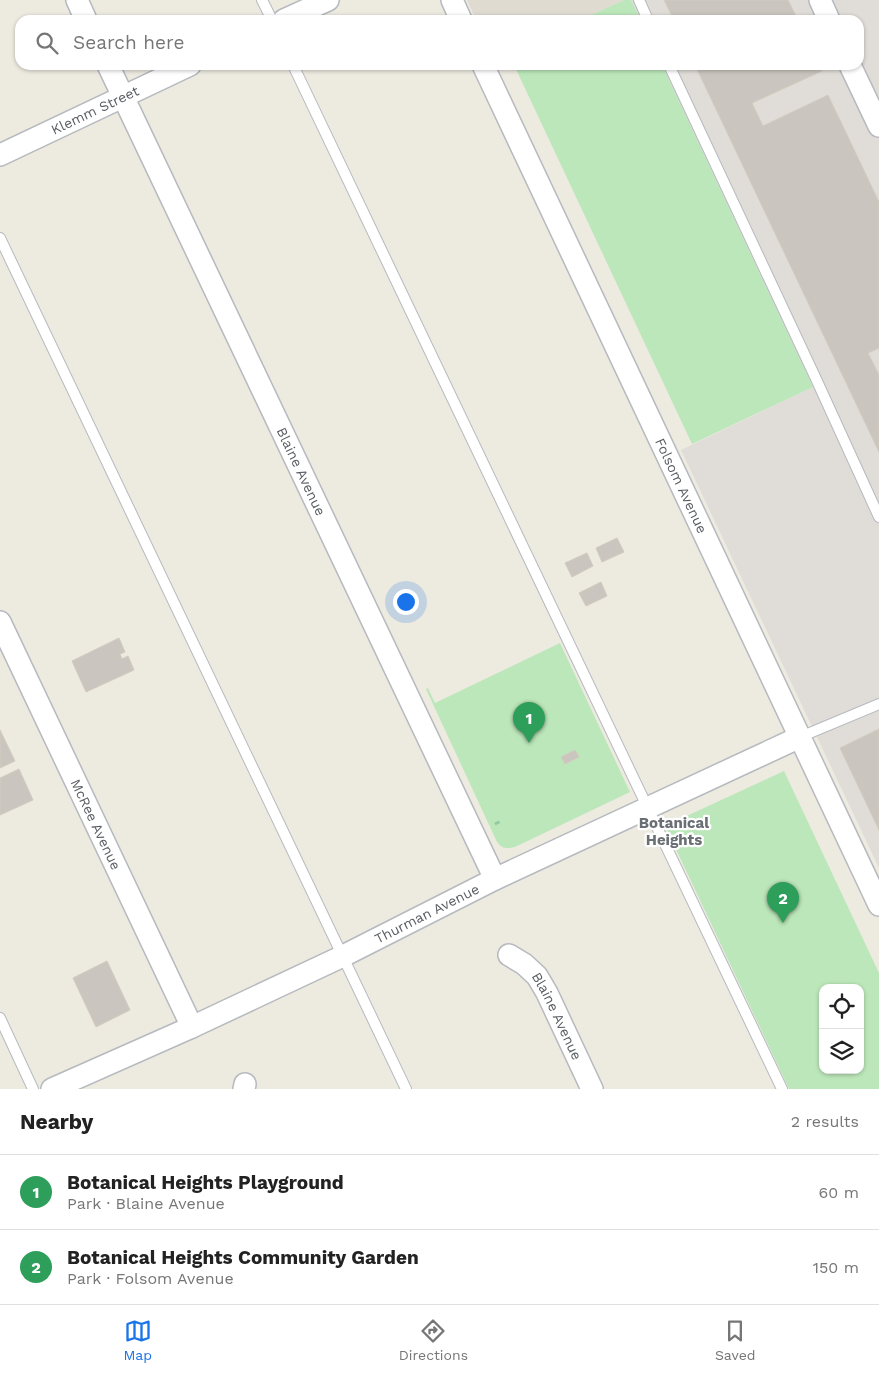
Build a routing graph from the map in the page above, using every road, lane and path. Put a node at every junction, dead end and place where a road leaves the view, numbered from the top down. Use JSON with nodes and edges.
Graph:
{"nodes":[{"id":1,"x":77,"y":0,"type":"edge"},
{"id":2,"x":262,"y":0,"type":"edge"},
{"id":3,"x":328,"y":0,"type":"edge"},
{"id":4,"x":452,"y":0,"type":"edge"},
{"id":5,"x":638,"y":0,"type":"edge"},
{"id":6,"x":820,"y":0,"type":"edge"},
{"id":7,"x":84,"y":15,"type":"edge"},
{"id":8,"x":270,"y":15,"type":"edge"},
{"id":9,"x":295,"y":15,"type":"edge"},
{"id":10,"x":459,"y":15,"type":"edge"},
{"id":11,"x":646,"y":15,"type":"edge"},
{"id":12,"x":827,"y":15,"type":"edge"},
{"id":13,"x":110,"y":70,"type":"edge"},
{"id":14,"x":180,"y":70,"type":"edge"},
{"id":15,"x":295,"y":70,"type":"edge"},
{"id":16,"x":484,"y":70,"type":"edge"},
{"id":17,"x":671,"y":70,"type":"edge"},
{"id":18,"x":852,"y":70,"type":"edge"},
{"id":19,"x":123,"y":97,"type":"junction"},
{"id":20,"x":879,"y":126,"type":"edge"},
{"id":21,"x":0,"y":156,"type":"edge"},
{"id":22,"x":0,"y":238,"type":"edge"},
{"id":23,"x":879,"y":516,"type":"edge"},
{"id":24,"x":0,"y":622,"type":"edge"},
{"id":25,"x":879,"y":704,"type":"edge"},
{"id":26,"x":800,"y":737,"type":"junction"},
{"id":27,"x":647,"y":808,"type":"junction"},
{"id":28,"x":501,"y":821,"type":"dead end"},
{"id":29,"x":495,"y":824,"type":"dead end"},
{"id":30,"x":495,"y":878,"type":"junction"},
{"id":31,"x":879,"y":906,"type":"edge"},
{"id":32,"x":343,"y":956,"type":"junction"},
{"id":33,"x":508,"y":956,"type":"dead end"},
{"id":34,"x":0,"y":1018,"type":"edge"},
{"id":35,"x":192,"y":1027,"type":"junction"},
{"id":36,"x":33,"y":1089,"type":"edge"},
{"id":37,"x":52,"y":1089,"type":"edge"},
{"id":38,"x":406,"y":1089,"type":"edge"},
{"id":39,"x":592,"y":1089,"type":"edge"},
{"id":40,"x":782,"y":1089,"type":"edge"}],
"edges":[{"from":1,"to":7,"type":"street"},
{"from":2,"to":8,"type":"lane"},
{"from":3,"to":9,"type":"street"},
{"from":4,"to":10,"type":"street"},
{"from":5,"to":11,"type":"lane"},
{"from":6,"to":12,"type":"street"},
{"from":13,"to":19,"type":"street","name":"Blaine Avenue"},
{"from":14,"to":19,"type":"street","name":"Klemm Street"},
{"from":15,"to":27,"type":"lane"},
{"from":16,"to":26,"type":"street","name":"Folsom Avenue"},
{"from":17,"to":23,"type":"lane"},
{"from":18,"to":20,"type":"street"},
{"from":19,"to":21,"type":"street","name":"Klemm Street"},
{"from":19,"to":30,"type":"street","name":"Blaine Avenue"},
{"from":22,"to":32,"type":"lane"},
{"from":24,"to":35,"type":"street","name":"McRee Avenue"},
{"from":25,"to":26,"type":"lane"},
{"from":26,"to":27,"type":"street","name":"Thurman Avenue"},
{"from":26,"to":31,"type":"street","name":"Folsom Avenue"},
{"from":27,"to":30,"type":"street","name":"Thurman Avenue"},
{"from":27,"to":40,"type":"lane"},
{"from":28,"to":29,"type":"path"},
{"from":30,"to":32,"type":"street","name":"Thurman Avenue"},
{"from":32,"to":35,"type":"street","name":"Thurman Avenue"},
{"from":32,"to":38,"type":"lane"},
{"from":33,"to":39,"type":"street","name":"Blaine Avenue"},
{"from":34,"to":36,"type":"lane"},
{"from":35,"to":37,"type":"street","name":"Thurman Avenue"}]}
